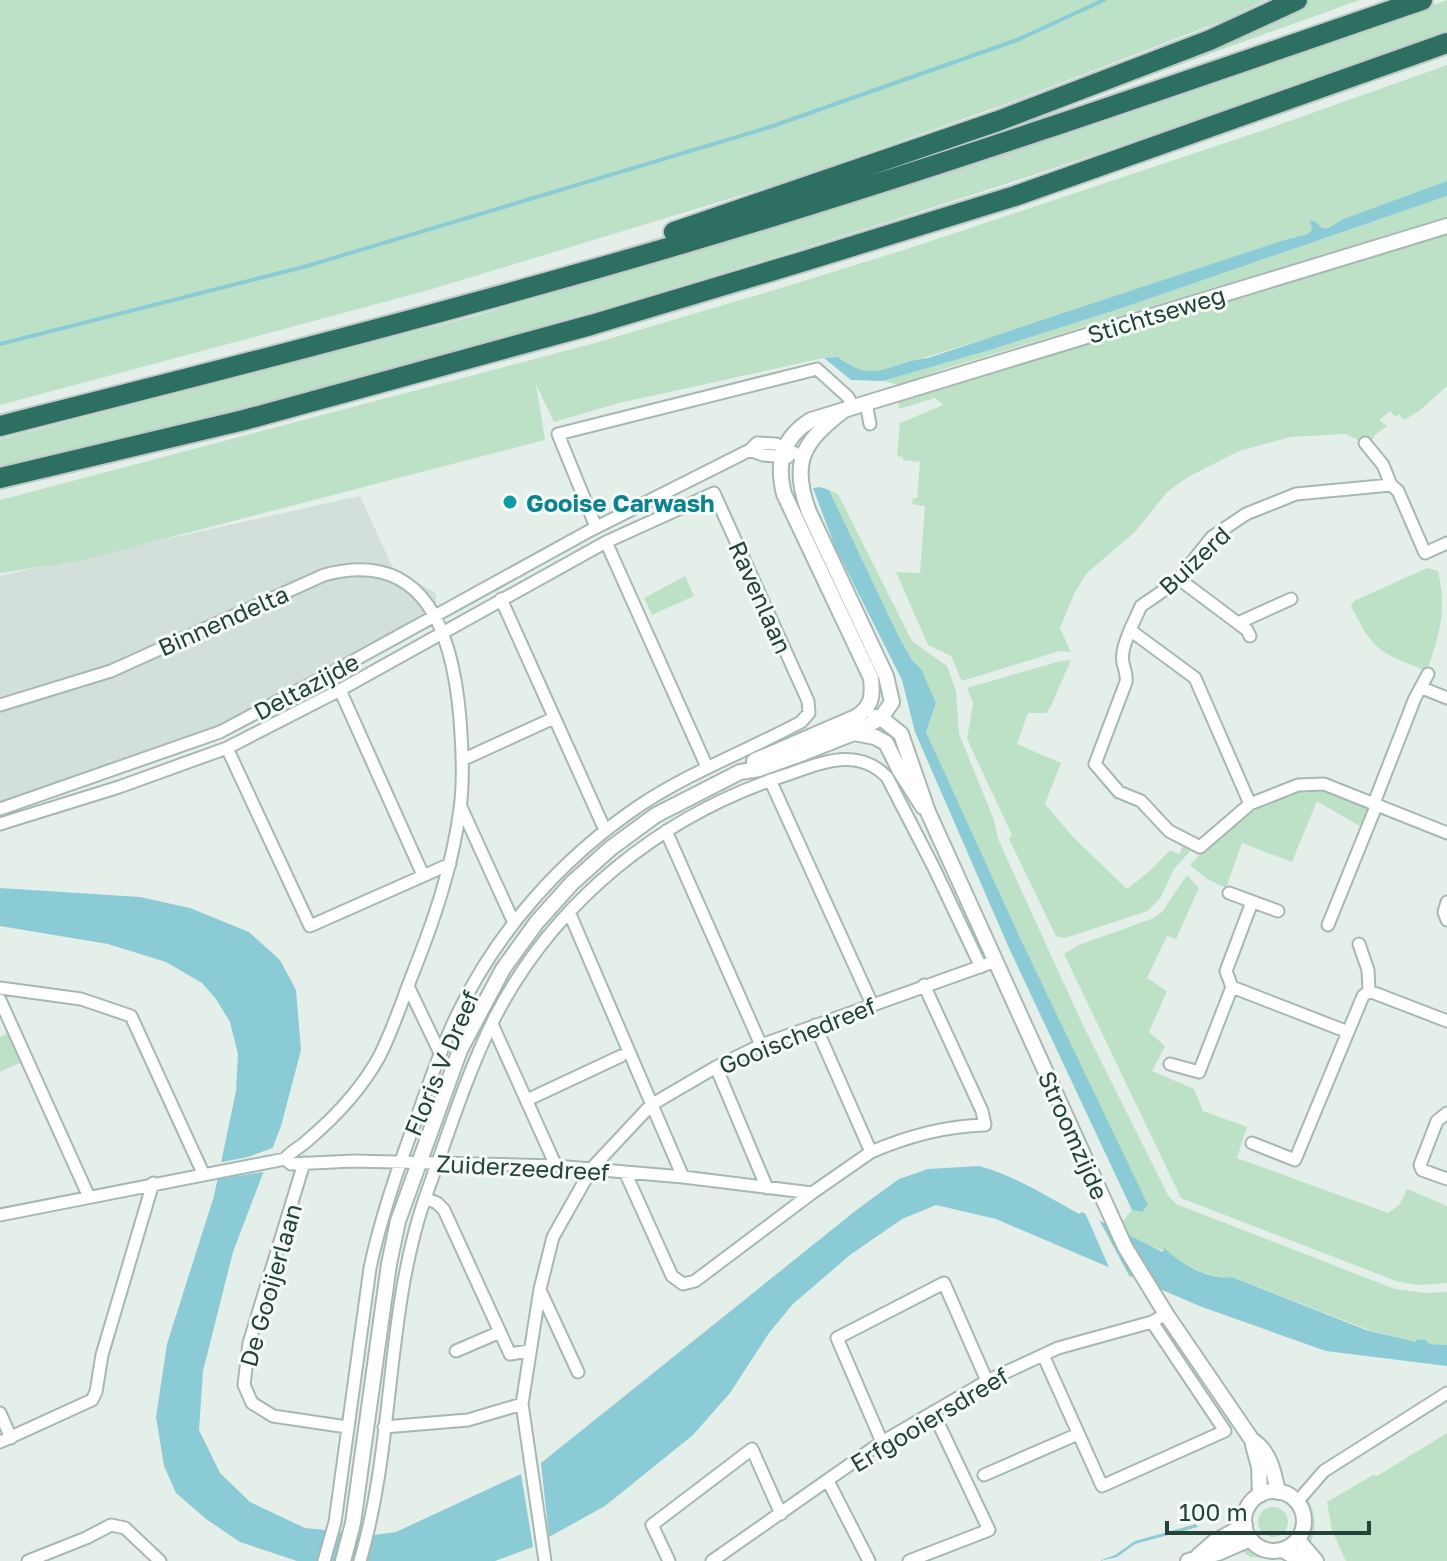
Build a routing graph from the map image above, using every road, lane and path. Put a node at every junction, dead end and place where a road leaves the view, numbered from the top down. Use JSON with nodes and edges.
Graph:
{"nodes":[{"id":1,"x":1297,"y":0,"type":"edge"},
{"id":2,"x":1422,"y":0,"type":"edge"},
{"id":3,"x":1447,"y":43,"type":"edge"},
{"id":4,"x":1447,"y":226,"type":"edge"},
{"id":5,"x":565,"y":278,"type":"junction"},
{"id":6,"x":854,"y":407,"type":"junction"},
{"id":7,"x":870,"y":424,"type":"dead end"},
{"id":8,"x":0,"y":426,"type":"edge"},
{"id":9,"x":1365,"y":443,"type":"dead end"},
{"id":10,"x":784,"y":452,"type":"junction"},
{"id":11,"x":803,"y":457,"type":"junction"},
{"id":12,"x":0,"y":478,"type":"edge"},
{"id":13,"x":1391,"y":485,"type":"junction"},
{"id":14,"x":596,"y":527,"type":"junction"},
{"id":15,"x":606,"y":542,"type":"junction"},
{"id":16,"x":1447,"y":543,"type":"edge"},
{"id":17,"x":1179,"y":579,"type":"junction"},
{"id":18,"x":501,"y":599,"type":"junction"},
{"id":19,"x":1291,"y":599,"type":"dead end"},
{"id":20,"x":436,"y":614,"type":"junction"},
{"id":21,"x":1238,"y":623,"type":"junction"},
{"id":22,"x":1130,"y":630,"type":"junction"},
{"id":23,"x":443,"y":631,"type":"junction"},
{"id":24,"x":1250,"y":636,"type":"dead end"},
{"id":25,"x":1428,"y":674,"type":"dead end"},
{"id":26,"x":1422,"y":688,"type":"junction"},
{"id":27,"x":340,"y":690,"type":"junction"},
{"id":28,"x":1447,"y":698,"type":"edge"},
{"id":29,"x":0,"y":705,"type":"edge"},
{"id":30,"x":808,"y":716,"type":"joint"},
{"id":31,"x":856,"y":717,"type":"junction"},
{"id":32,"x":554,"y":718,"type":"junction"},
{"id":33,"x":881,"y":718,"type":"junction"},
{"id":34,"x":854,"y":733,"type":"junction"},
{"id":35,"x":227,"y":748,"type":"junction"},
{"id":36,"x":462,"y":760,"type":"junction"},
{"id":37,"x":707,"y":767,"type":"junction"},
{"id":38,"x":740,"y":772,"type":"junction"},
{"id":39,"x":770,"y":780,"type":"junction"},
{"id":40,"x":1250,"y":804,"type":"junction"},
{"id":41,"x":1375,"y":804,"type":"junction"},
{"id":42,"x":461,"y":806,"type":"junction"},
{"id":43,"x":0,"y":809,"type":"edge"},
{"id":44,"x":928,"y":812,"type":"junction"},
{"id":45,"x":0,"y":824,"type":"edge"},
{"id":46,"x":605,"y":830,"type":"junction"},
{"id":47,"x":666,"y":831,"type":"junction"},
{"id":48,"x":1447,"y":833,"type":"edge"},
{"id":49,"x":450,"y":864,"type":"junction"},
{"id":50,"x":423,"y":875,"type":"junction"},
{"id":51,"x":1229,"y":893,"type":"dead end"},
{"id":52,"x":1252,"y":902,"type":"junction"},
{"id":53,"x":1447,"y":902,"type":"edge"},
{"id":54,"x":1278,"y":911,"type":"dead end"},
{"id":55,"x":569,"y":912,"type":"junction"},
{"id":56,"x":1447,"y":920,"type":"edge"},
{"id":57,"x":514,"y":923,"type":"junction"},
{"id":58,"x":1328,"y":925,"type":"dead end"},
{"id":59,"x":1359,"y":944,"type":"dead end"},
{"id":60,"x":996,"y":961,"type":"junction"},
{"id":61,"x":981,"y":967,"type":"junction"},
{"id":62,"x":924,"y":985,"type":"junction"},
{"id":63,"x":408,"y":986,"type":"junction"},
{"id":64,"x":1232,"y":987,"type":"junction"},
{"id":65,"x":0,"y":988,"type":"edge"},
{"id":66,"x":1369,"y":991,"type":"junction"},
{"id":67,"x":0,"y":1000,"type":"edge"},
{"id":68,"x":872,"y":1004,"type":"junction"},
{"id":69,"x":1447,"y":1021,"type":"edge"},
{"id":70,"x":492,"y":1024,"type":"junction"},
{"id":71,"x":815,"y":1025,"type":"junction"},
{"id":72,"x":1348,"y":1032,"type":"junction"},
{"id":73,"x":761,"y":1045,"type":"junction"},
{"id":74,"x":440,"y":1053,"type":"junction"},
{"id":75,"x":621,"y":1056,"type":"dead end"},
{"id":76,"x":1170,"y":1064,"type":"dead end"},
{"id":77,"x":716,"y":1067,"type":"junction"},
{"id":78,"x":527,"y":1100,"type":"junction"},
{"id":79,"x":651,"y":1105,"type":"junction"},
{"id":80,"x":1447,"y":1113,"type":"edge"},
{"id":81,"x":1252,"y":1143,"type":"dead end"},
{"id":82,"x":871,"y":1152,"type":"junction"},
{"id":83,"x":281,"y":1159,"type":"junction"},
{"id":84,"x":400,"y":1162,"type":"junction"},
{"id":85,"x":304,"y":1163,"type":"junction"},
{"id":86,"x":419,"y":1163,"type":"junction"},
{"id":87,"x":438,"y":1163,"type":"junction"},
{"id":88,"x":556,"y":1166,"type":"junction"},
{"id":89,"x":592,"y":1168,"type":"junction"},
{"id":90,"x":209,"y":1172,"type":"junction"},
{"id":91,"x":625,"y":1172,"type":"junction"},
{"id":92,"x":683,"y":1177,"type":"junction"},
{"id":93,"x":1447,"y":1179,"type":"edge"},
{"id":94,"x":153,"y":1183,"type":"junction"},
{"id":95,"x":767,"y":1188,"type":"junction"},
{"id":96,"x":812,"y":1193,"type":"junction"},
{"id":97,"x":89,"y":1197,"type":"junction"},
{"id":98,"x":425,"y":1198,"type":"junction"},
{"id":99,"x":0,"y":1215,"type":"edge"},
{"id":100,"x":540,"y":1289,"type":"junction"},
{"id":101,"x":1166,"y":1314,"type":"junction"},
{"id":102,"x":1152,"y":1322,"type":"junction"},
{"id":103,"x":500,"y":1332,"type":"junction"},
{"id":104,"x":456,"y":1351,"type":"dead end"},
{"id":105,"x":529,"y":1351,"type":"junction"},
{"id":106,"x":1043,"y":1355,"type":"junction"},
{"id":107,"x":578,"y":1372,"type":"dead end"},
{"id":108,"x":987,"y":1381,"type":"junction"},
{"id":109,"x":1447,"y":1393,"type":"edge"},
{"id":110,"x":522,"y":1404,"type":"junction"},
{"id":111,"x":933,"y":1412,"type":"junction"},
{"id":112,"x":0,"y":1413,"type":"edge"},
{"id":113,"x":347,"y":1427,"type":"junction"},
{"id":114,"x":384,"y":1427,"type":"junction"},
{"id":115,"x":1078,"y":1434,"type":"junction"},
{"id":116,"x":5,"y":1440,"type":"edge"},
{"id":117,"x":1252,"y":1440,"type":"junction"},
{"id":118,"x":882,"y":1442,"type":"junction"},
{"id":119,"x":984,"y":1475,"type":"dead end"},
{"id":120,"x":828,"y":1481,"type":"junction"},
{"id":121,"x":1278,"y":1492,"type":"junction"},
{"id":122,"x":1260,"y":1495,"type":"junction"},
{"id":123,"x":1297,"y":1502,"type":"junction"},
{"id":124,"x":781,"y":1514,"type":"junction"},
{"id":125,"x":1245,"y":1525,"type":"junction"},
{"id":126,"x":1250,"y":1539,"type":"junction"},
{"id":127,"x":1298,"y":1540,"type":"junction"},
{"id":128,"x":1283,"y":1550,"type":"junction"},
{"id":129,"x":543,"y":1555,"type":"edge"},
{"id":130,"x":732,"y":1556,"type":"edge"},
{"id":131,"x":1192,"y":1559,"type":"edge"},
{"id":132,"x":28,"y":1561,"type":"edge"},
{"id":133,"x":160,"y":1561,"type":"edge"},
{"id":134,"x":324,"y":1561,"type":"edge"},
{"id":135,"x":343,"y":1561,"type":"edge"},
{"id":136,"x":360,"y":1561,"type":"edge"},
{"id":137,"x":669,"y":1561,"type":"edge"},
{"id":138,"x":712,"y":1561,"type":"edge"},
{"id":139,"x":869,"y":1561,"type":"edge"},
{"id":140,"x":909,"y":1561,"type":"edge"},
{"id":141,"x":1301,"y":1561,"type":"edge"},
{"id":142,"x":1316,"y":1561,"type":"edge"}],
"edges":[{"from":1,"to":5,"type":"highway"},
{"from":2,"to":5,"type":"highway"},
{"from":3,"to":12,"type":"highway"},
{"from":4,"to":6,"type":"street","name":"Stichtseweg"},
{"from":5,"to":8,"type":"highway"},
{"from":6,"to":7,"type":"street"},
{"from":6,"to":10,"type":"street","name":"Stichtseweg"},
{"from":6,"to":11,"type":"street","name":"Stichtseweg"},
{"from":6,"to":14,"type":"street"},
{"from":9,"to":13,"type":"street"},
{"from":10,"to":11,"type":"street","name":"Deltazijde"},
{"from":10,"to":14,"type":"street","name":"Deltazijde"},
{"from":10,"to":31,"type":"street"},
{"from":11,"to":33,"type":"street"},
{"from":13,"to":16,"type":"street"},
{"from":13,"to":17,"type":"street","name":"Buizerd"},
{"from":14,"to":20,"type":"street","name":"Deltazijde"},
{"from":15,"to":18,"type":"street","name":"Ravenlaan"},
{"from":15,"to":30,"type":"street","name":"Ravenlaan"},
{"from":15,"to":37,"type":"street"},
{"from":17,"to":21,"type":"street"},
{"from":17,"to":22,"type":"street","name":"Buizerd"},
{"from":18,"to":23,"type":"street","name":"Ravenlaan"},
{"from":18,"to":32,"type":"street"},
{"from":19,"to":21,"type":"street"},
{"from":20,"to":23,"type":"street"},
{"from":20,"to":29,"type":"street","name":"Binnendelta"},
{"from":20,"to":43,"type":"street","name":"Deltazijde"},
{"from":21,"to":24,"type":"street"},
{"from":22,"to":40,"type":"street"},
{"from":22,"to":40,"type":"street"},
{"from":23,"to":27,"type":"street","name":"Ravenlaan"},
{"from":23,"to":36,"type":"street"},
{"from":25,"to":26,"type":"street"},
{"from":26,"to":28,"type":"street"},
{"from":26,"to":41,"type":"street"},
{"from":27,"to":35,"type":"street","name":"Ravenlaan"},
{"from":27,"to":50,"type":"street"},
{"from":30,"to":37,"type":"street","name":"Floris V Dreef"},
{"from":31,"to":33,"type":"street","name":"Floris V Dreef"},
{"from":31,"to":38,"type":"street","name":"Floris V Dreef"},
{"from":32,"to":36,"type":"street"},
{"from":32,"to":46,"type":"street"},
{"from":33,"to":34,"type":"street","name":"Floris V Dreef"},
{"from":33,"to":44,"type":"street","name":"Stroomzijde"},
{"from":34,"to":38,"type":"street","name":"Floris V Dreef"},
{"from":34,"to":44,"type":"street","name":"Stroomzijde"},
{"from":35,"to":45,"type":"street","name":"Ravenlaan"},
{"from":35,"to":50,"type":"street"},
{"from":36,"to":42,"type":"street"},
{"from":37,"to":46,"type":"street","name":"Floris V Dreef"},
{"from":38,"to":86,"type":"street","name":"Floris V Dreef"},
{"from":39,"to":47,"type":"street","name":"Floris V Dreef"},
{"from":39,"to":61,"type":"street"},
{"from":39,"to":68,"type":"street"},
{"from":40,"to":41,"type":"street"},
{"from":41,"to":48,"type":"street"},
{"from":41,"to":58,"type":"street"},
{"from":42,"to":49,"type":"street"},
{"from":42,"to":57,"type":"street"},
{"from":44,"to":60,"type":"street","name":"Stroomzijde"},
{"from":46,"to":57,"type":"street","name":"Floris V Dreef"},
{"from":47,"to":55,"type":"street","name":"Floris V Dreef"},
{"from":47,"to":73,"type":"street"},
{"from":49,"to":50,"type":"street"},
{"from":49,"to":63,"type":"street"},
{"from":51,"to":52,"type":"street"},
{"from":52,"to":54,"type":"street"},
{"from":52,"to":64,"type":"street"},
{"from":53,"to":56,"type":"street"},
{"from":55,"to":70,"type":"street","name":"Floris V Dreef"},
{"from":55,"to":79,"type":"street"},
{"from":57,"to":74,"type":"street","name":"Floris V Dreef"},
{"from":59,"to":66,"type":"street"},
{"from":60,"to":61,"type":"street","name":"Gooischedreef"},
{"from":60,"to":101,"type":"street","name":"Stroomzijde"},
{"from":61,"to":62,"type":"street","name":"Gooischedreef"},
{"from":62,"to":68,"type":"street","name":"Gooischedreef"},
{"from":62,"to":82,"type":"street"},
{"from":63,"to":74,"type":"street"},
{"from":63,"to":83,"type":"street"},
{"from":64,"to":72,"type":"street"},
{"from":64,"to":76,"type":"street"},
{"from":65,"to":90,"type":"street"},
{"from":66,"to":69,"type":"street"},
{"from":66,"to":72,"type":"street"},
{"from":67,"to":97,"type":"street"},
{"from":68,"to":71,"type":"street","name":"Gooischedreef"},
{"from":70,"to":78,"type":"street"},
{"from":70,"to":87,"type":"street","name":"Floris V Dreef"},
{"from":71,"to":73,"type":"street","name":"Gooischedreef"},
{"from":71,"to":82,"type":"street"},
{"from":72,"to":81,"type":"street"},
{"from":73,"to":77,"type":"street","name":"Gooischedreef"},
{"from":74,"to":84,"type":"street","name":"Floris V Dreef"},
{"from":75,"to":78,"type":"street"},
{"from":77,"to":79,"type":"street","name":"Gooischedreef"},
{"from":77,"to":95,"type":"street"},
{"from":78,"to":88,"type":"street"},
{"from":79,"to":89,"type":"street","name":"Gooischedreef"},
{"from":79,"to":92,"type":"street"},
{"from":80,"to":93,"type":"street"},
{"from":82,"to":96,"type":"street"},
{"from":83,"to":85,"type":"street","name":"Zuiderzeedreef"},
{"from":83,"to":90,"type":"street","name":"Zuiderzeedreef"},
{"from":84,"to":85,"type":"street","name":"Zuiderzeedreef"},
{"from":84,"to":86,"type":"street","name":"Zuiderzeedreef"},
{"from":84,"to":113,"type":"street","name":"Floris V Dreef"},
{"from":85,"to":113,"type":"street","name":"De Gooijerlaan"},
{"from":86,"to":87,"type":"street","name":"Zuiderzeedreef"},
{"from":86,"to":135,"type":"street","name":"Floris V Dreef"},
{"from":87,"to":88,"type":"street","name":"Zuiderzeedreef"},
{"from":87,"to":98,"type":"street","name":"Floris V Dreef"},
{"from":88,"to":89,"type":"street","name":"Zuiderzeedreef"},
{"from":89,"to":91,"type":"street","name":"Zuiderzeedreef"},
{"from":89,"to":100,"type":"street","name":"Gooischedreef"},
{"from":90,"to":94,"type":"street","name":"Zuiderzeedreef"},
{"from":91,"to":92,"type":"street","name":"Zuiderzeedreef"},
{"from":91,"to":96,"type":"street"},
{"from":92,"to":95,"type":"street","name":"Zuiderzeedreef"},
{"from":94,"to":97,"type":"street","name":"Zuiderzeedreef"},
{"from":94,"to":116,"type":"street"},
{"from":95,"to":96,"type":"street","name":"Zuiderzeedreef"},
{"from":97,"to":99,"type":"street","name":"Zuiderzeedreef"},
{"from":98,"to":103,"type":"street"},
{"from":98,"to":114,"type":"street"},
{"from":100,"to":105,"type":"street","name":"Gooischedreef"},
{"from":100,"to":107,"type":"street"},
{"from":101,"to":102,"type":"street","name":"Erfgooiersdreef"},
{"from":101,"to":117,"type":"street","name":"Stroomzijde"},
{"from":102,"to":106,"type":"street","name":"Erfgooiersdreef"},
{"from":102,"to":115,"type":"street"},
{"from":103,"to":104,"type":"street"},
{"from":103,"to":105,"type":"street"},
{"from":105,"to":110,"type":"street","name":"Gooischedreef"},
{"from":106,"to":108,"type":"street","name":"Erfgooiersdreef"},
{"from":106,"to":115,"type":"street"},
{"from":108,"to":111,"type":"street","name":"Erfgooiersdreef"},
{"from":108,"to":118,"type":"street"},
{"from":109,"to":123,"type":"street"},
{"from":110,"to":114,"type":"street"},
{"from":110,"to":129,"type":"street","name":"Gooischedreef"},
{"from":111,"to":118,"type":"street","name":"Erfgooiersdreef"},
{"from":111,"to":140,"type":"street"},
{"from":112,"to":116,"type":"street"},
{"from":113,"to":134,"type":"street","name":"Floris V Dreef"},
{"from":114,"to":136,"type":"street"},
{"from":115,"to":119,"type":"street"},
{"from":117,"to":121,"type":"street","name":"Stroomzijde"},
{"from":117,"to":122,"type":"street","name":"Stroomzijde"},
{"from":118,"to":120,"type":"street","name":"Erfgooiersdreef"},
{"from":120,"to":124,"type":"street","name":"Erfgooiersdreef"},
{"from":120,"to":139,"type":"street"},
{"from":121,"to":122,"type":"street"},
{"from":121,"to":123,"type":"street"},
{"from":122,"to":125,"type":"street"},
{"from":123,"to":127,"type":"street"},
{"from":124,"to":130,"type":"street","name":"Erfgooiersdreef"},
{"from":124,"to":137,"type":"street"},
{"from":125,"to":126,"type":"street"},
{"from":125,"to":131,"type":"street"},
{"from":126,"to":128,"type":"street"},
{"from":126,"to":131,"type":"street"},
{"from":127,"to":128,"type":"street"},
{"from":127,"to":142,"type":"street"},
{"from":128,"to":141,"type":"street"},
{"from":130,"to":138,"type":"street","name":"Erfgooiersdreef"},
{"from":132,"to":133,"type":"street"}]}
